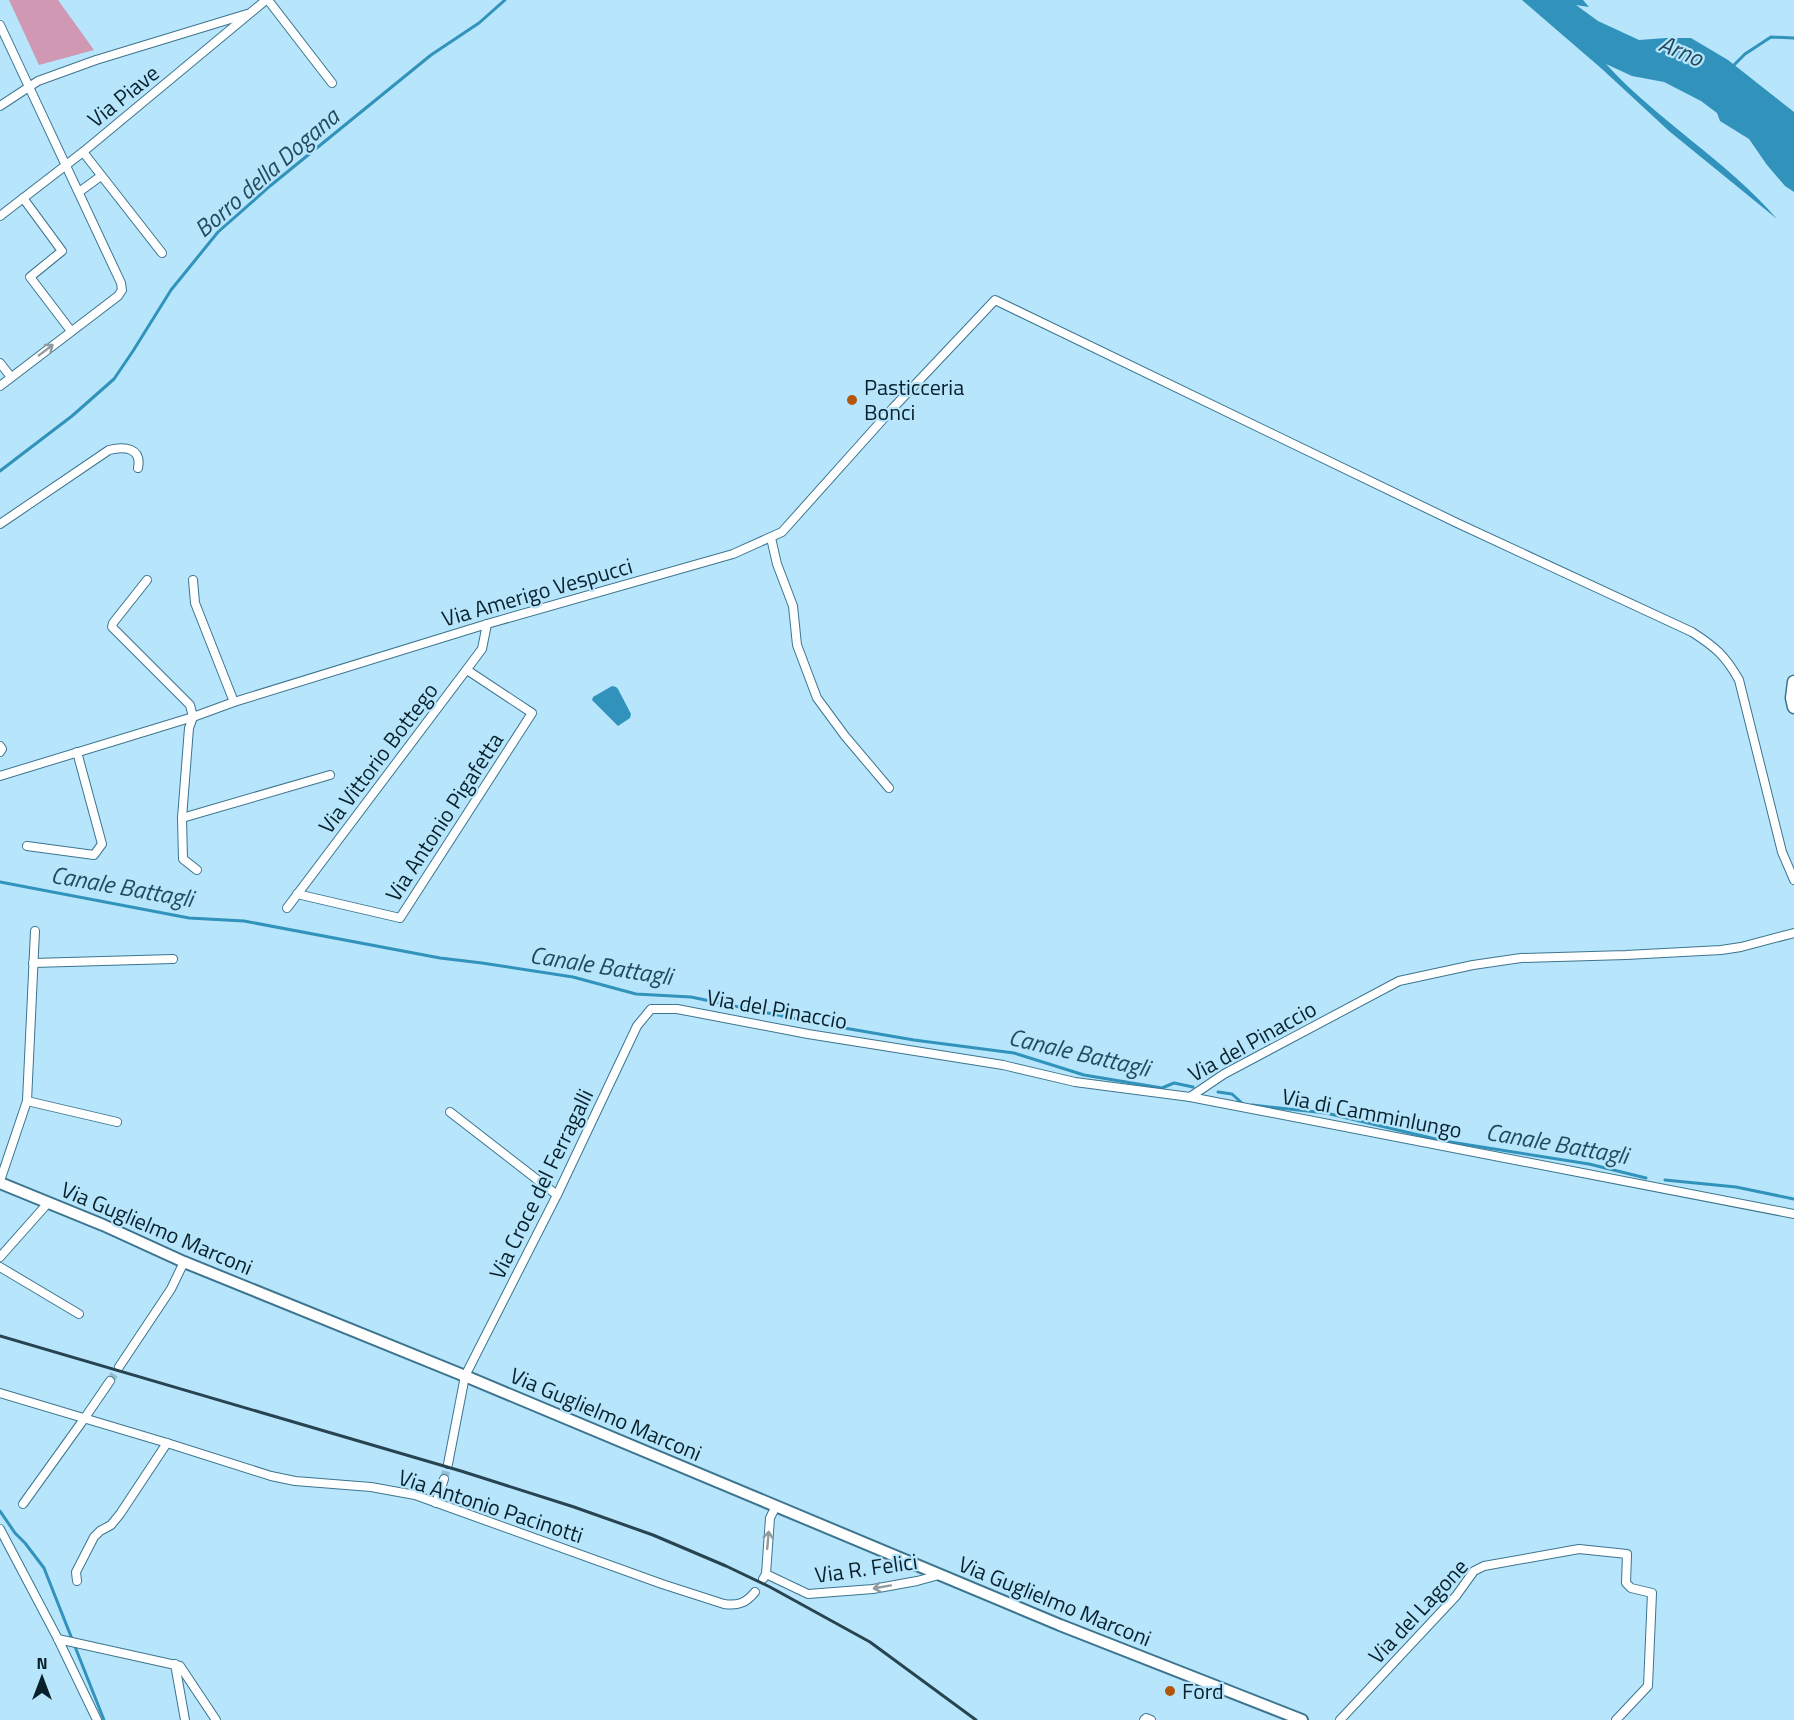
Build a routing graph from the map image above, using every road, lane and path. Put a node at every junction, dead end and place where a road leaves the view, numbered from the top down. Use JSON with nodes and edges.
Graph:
{"nodes":[{"id":1,"x":267,"y":0,"type":"edge"},
{"id":2,"x":249,"y":13,"type":"junction"},
{"id":3,"x":0,"y":25,"type":"edge"},
{"id":4,"x":332,"y":83,"type":"dead end"},
{"id":5,"x":29,"y":87,"type":"junction"},
{"id":6,"x":0,"y":106,"type":"edge"},
{"id":7,"x":83,"y":152,"type":"junction"},
{"id":8,"x":66,"y":164,"type":"junction"},
{"id":9,"x":101,"y":176,"type":"junction"},
{"id":10,"x":79,"y":192,"type":"junction"},
{"id":11,"x":23,"y":198,"type":"junction"},
{"id":12,"x":0,"y":216,"type":"edge"},
{"id":13,"x":162,"y":253,"type":"dead end"},
{"id":14,"x":71,"y":331,"type":"junction"},
{"id":15,"x":0,"y":363,"type":"edge"},
{"id":16,"x":11,"y":377,"type":"junction"},
{"id":17,"x":0,"y":386,"type":"edge"},
{"id":18,"x":138,"y":468,"type":"dead end"},
{"id":19,"x":0,"y":524,"type":"edge"},
{"id":20,"x":771,"y":538,"type":"junction"},
{"id":21,"x":147,"y":580,"type":"dead end"},
{"id":22,"x":194,"y":580,"type":"dead end"},
{"id":23,"x":487,"y":624,"type":"junction"},
{"id":24,"x":466,"y":670,"type":"junction"},
{"id":25,"x":1794,"y":682,"type":"edge"},
{"id":26,"x":234,"y":702,"type":"junction"},
{"id":27,"x":1794,"y":707,"type":"edge"},
{"id":28,"x":193,"y":717,"type":"junction"},
{"id":29,"x":0,"y":746,"type":"edge"},
{"id":30,"x":0,"y":752,"type":"edge"},
{"id":31,"x":77,"y":752,"type":"junction"},
{"id":32,"x":330,"y":775,"type":"dead end"},
{"id":33,"x":0,"y":776,"type":"edge"},
{"id":34,"x":889,"y":788,"type":"dead end"},
{"id":35,"x":182,"y":818,"type":"junction"},
{"id":36,"x":27,"y":846,"type":"dead end"},
{"id":37,"x":197,"y":870,"type":"dead end"},
{"id":38,"x":1794,"y":880,"type":"edge"},
{"id":39,"x":297,"y":894,"type":"junction"},
{"id":40,"x":287,"y":908,"type":"dead end"},
{"id":41,"x":35,"y":931,"type":"dead end"},
{"id":42,"x":1794,"y":933,"type":"edge"},
{"id":43,"x":173,"y":958,"type":"dead end"},
{"id":44,"x":33,"y":963,"type":"junction"},
{"id":45,"x":651,"y":1009,"type":"joint"},
{"id":46,"x":1190,"y":1097,"type":"junction"},
{"id":47,"x":27,"y":1101,"type":"junction"},
{"id":48,"x":450,"y":1113,"type":"dead end"},
{"id":49,"x":117,"y":1122,"type":"dead end"},
{"id":50,"x":0,"y":1182,"type":"edge"},
{"id":51,"x":557,"y":1195,"type":"junction"},
{"id":52,"x":48,"y":1203,"type":"junction"},
{"id":53,"x":1794,"y":1214,"type":"edge"},
{"id":54,"x":0,"y":1257,"type":"edge"},
{"id":55,"x":184,"y":1262,"type":"junction"},
{"id":56,"x":0,"y":1267,"type":"edge"},
{"id":57,"x":79,"y":1314,"type":"dead end"},
{"id":58,"x":119,"y":1366,"type":"tunnel mouth"},
{"id":59,"x":465,"y":1376,"type":"junction"},
{"id":60,"x":110,"y":1381,"type":"tunnel mouth"},
{"id":61,"x":0,"y":1393,"type":"edge"},
{"id":62,"x":84,"y":1419,"type":"junction"},
{"id":63,"x":167,"y":1443,"type":"junction"},
{"id":64,"x":448,"y":1464,"type":"tunnel mouth"},
{"id":65,"x":444,"y":1479,"type":"tunnel mouth"},
{"id":66,"x":436,"y":1503,"type":"junction"},
{"id":67,"x":23,"y":1504,"type":"dead end"},
{"id":68,"x":776,"y":1506,"type":"junction"},
{"id":69,"x":0,"y":1529,"type":"edge"},
{"id":70,"x":939,"y":1575,"type":"junction"},
{"id":71,"x":77,"y":1581,"type":"dead end"},
{"id":72,"x":755,"y":1592,"type":"dead end"},
{"id":73,"x":58,"y":1639,"type":"junction"},
{"id":74,"x":175,"y":1664,"type":"junction"},
{"id":75,"x":97,"y":1720,"type":"edge"},
{"id":76,"x":185,"y":1720,"type":"edge"},
{"id":77,"x":216,"y":1720,"type":"edge"},
{"id":78,"x":1144,"y":1720,"type":"edge"},
{"id":79,"x":1151,"y":1720,"type":"edge"},
{"id":80,"x":1302,"y":1720,"type":"edge"},
{"id":81,"x":1340,"y":1720,"type":"edge"},
{"id":82,"x":1616,"y":1720,"type":"edge"}],
"edges":[{"from":1,"to":2,"type":"street","name":"Via Piave"},
{"from":1,"to":4,"type":"street"},
{"from":2,"to":5,"type":"street"},
{"from":2,"to":7,"type":"street","name":"Via Piave"},
{"from":3,"to":5,"type":"street"},
{"from":5,"to":6,"type":"street"},
{"from":5,"to":8,"type":"street"},
{"from":7,"to":8,"type":"street","name":"Via Piave"},
{"from":7,"to":9,"type":"street"},
{"from":8,"to":10,"type":"street"},
{"from":8,"to":11,"type":"street","name":"Via Piave"},
{"from":9,"to":10,"type":"street"},
{"from":9,"to":13,"type":"street"},
{"from":10,"to":14,"type":"street"},
{"from":11,"to":12,"type":"street","name":"Via Piave"},
{"from":11,"to":14,"type":"street"},
{"from":16,"to":14,"type":"street","one_way":true},
{"from":15,"to":16,"type":"street"},
{"from":16,"to":17,"type":"street"},
{"from":18,"to":19,"type":"street"},
{"from":20,"to":23,"type":"street","name":"Via Amerigo Vespucci"},
{"from":20,"to":34,"type":"street"},
{"from":20,"to":38,"type":"street","name":"Via Amerigo Vespucci"},
{"from":21,"to":28,"type":"street"},
{"from":22,"to":26,"type":"street"},
{"from":23,"to":24,"type":"street","name":"Via Vittorio Bottego"},
{"from":23,"to":26,"type":"street","name":"Via Amerigo Vespucci"},
{"from":24,"to":39,"type":"street","name":"Via Vittorio Bottego"},
{"from":24,"to":39,"type":"street","name":"Via Antonio Pigafetta"},
{"from":25,"to":27,"type":"main road"},
{"from":26,"to":28,"type":"street","name":"Via Amerigo Vespucci"},
{"from":28,"to":31,"type":"street","name":"Via Amerigo Vespucci"},
{"from":28,"to":35,"type":"street"},
{"from":29,"to":30,"type":"street"},
{"from":31,"to":33,"type":"street","name":"Via Amerigo Vespucci"},
{"from":31,"to":36,"type":"street"},
{"from":32,"to":35,"type":"street"},
{"from":35,"to":37,"type":"street"},
{"from":39,"to":40,"type":"street","name":"Via Vittorio Bottego"},
{"from":41,"to":44,"type":"street"},
{"from":42,"to":46,"type":"street","name":"Via del Pinaccio"},
{"from":43,"to":44,"type":"street"},
{"from":44,"to":47,"type":"street"},
{"from":45,"to":46,"type":"street","name":"Via del Pinaccio"},
{"from":45,"to":51,"type":"street","name":"Via Croce del Ferragalli"},
{"from":46,"to":53,"type":"street","name":"Via di Camminlungo"},
{"from":47,"to":49,"type":"street"},
{"from":47,"to":50,"type":"street"},
{"from":48,"to":51,"type":"street"},
{"from":50,"to":52,"type":"street","name":"Via Guglielmo Marconi"},
{"from":51,"to":59,"type":"street","name":"Via Croce del Ferragalli"},
{"from":52,"to":54,"type":"street"},
{"from":52,"to":55,"type":"street","name":"Via Guglielmo Marconi"},
{"from":55,"to":58,"type":"street"},
{"from":55,"to":59,"type":"street","name":"Via Guglielmo Marconi"},
{"from":56,"to":57,"type":"street"},
{"from":59,"to":64,"type":"street","name":"Via Croce del Ferragalli"},
{"from":59,"to":68,"type":"street","name":"Via Guglielmo Marconi"},
{"from":60,"to":62,"type":"street"},
{"from":61,"to":62,"type":"street","name":"Via Antonio Pacinotti"},
{"from":62,"to":63,"type":"street","name":"Via Antonio Pacinotti"},
{"from":62,"to":67,"type":"street"},
{"from":63,"to":66,"type":"street","name":"Via Antonio Pacinotti"},
{"from":63,"to":71,"type":"street"},
{"from":65,"to":66,"type":"street"},
{"from":66,"to":72,"type":"street","name":"Via Antonio Pacinotti"},
{"from":68,"to":70,"type":"street","name":"Via Guglielmo Marconi"},
{"from":70,"to":68,"type":"street","name":"Via R. Felici","one_way":true},
{"from":69,"to":73,"type":"street"},
{"from":70,"to":80,"type":"street","name":"Via Guglielmo Marconi"},
{"from":73,"to":74,"type":"street"},
{"from":73,"to":75,"type":"street"},
{"from":74,"to":76,"type":"street"},
{"from":74,"to":77,"type":"street"},
{"from":78,"to":79,"type":"street"},
{"from":81,"to":82,"type":"street","name":"Via del Lagone"}]}
